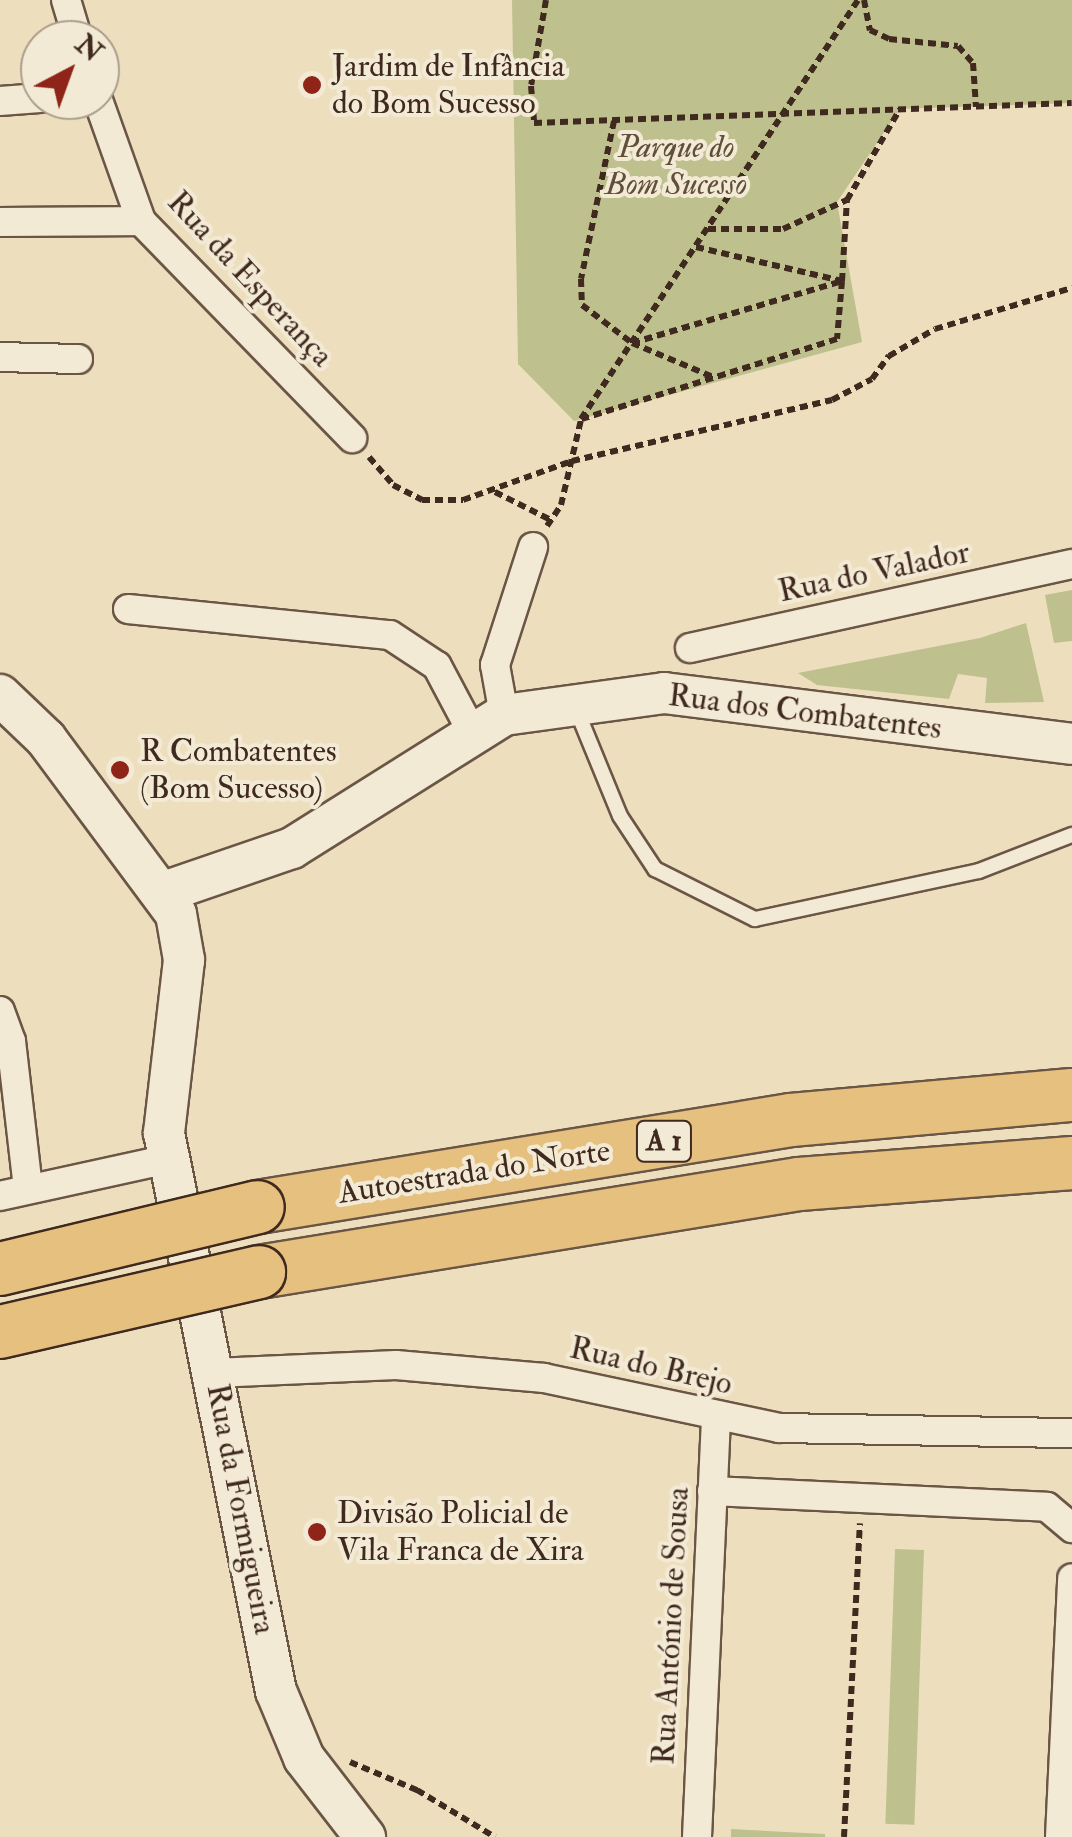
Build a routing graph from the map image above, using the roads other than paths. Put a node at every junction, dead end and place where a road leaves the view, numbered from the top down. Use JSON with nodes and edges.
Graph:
{"nodes":[{"id":1,"x":105,"y":120,"type":"edge"},
{"id":2,"x":141,"y":221,"type":"junction"},
{"id":3,"x":0,"y":222,"type":"edge"},
{"id":4,"x":0,"y":357,"type":"edge"},
{"id":5,"x":78,"y":359,"type":"dead end"},
{"id":6,"x":352,"y":438,"type":"road end"},
{"id":7,"x":532,"y":547,"type":"road end"},
{"id":8,"x":1072,"y":564,"type":"edge"},
{"id":9,"x":128,"y":609,"type":"dead end"},
{"id":10,"x":690,"y":648,"type":"dead end"},
{"id":11,"x":0,"y":694,"type":"edge"},
{"id":12,"x":576,"y":705,"type":"junction"},
{"id":13,"x":488,"y":723,"type":"junction"},
{"id":14,"x":1072,"y":744,"type":"edge"},
{"id":15,"x":1072,"y":834,"type":"edge"},
{"id":16,"x":164,"y":892,"type":"junction"},
{"id":17,"x":0,"y":1011,"type":"edge"},
{"id":18,"x":1072,"y":1095,"type":"edge"},
{"id":19,"x":168,"y":1159,"type":"junction"},
{"id":20,"x":1072,"y":1163,"type":"edge"},
{"id":21,"x":28,"y":1188,"type":"junction"},
{"id":22,"x":0,"y":1196,"type":"edge"},
{"id":23,"x":0,"y":1268,"type":"edge"},
{"id":24,"x":0,"y":1332,"type":"edge"},
{"id":25,"x":214,"y":1373,"type":"junction"},
{"id":26,"x":716,"y":1417,"type":"junction"},
{"id":27,"x":1072,"y":1433,"type":"edge"},
{"id":28,"x":712,"y":1491,"type":"junction"},
{"id":29,"x":1072,"y":1528,"type":"edge"},
{"id":30,"x":1072,"y":1578,"type":"edge"},
{"id":31,"x":365,"y":1837,"type":"edge"},
{"id":32,"x":697,"y":1837,"type":"edge"},
{"id":33,"x":1060,"y":1837,"type":"edge"}],
"edges":[{"from":1,"to":2,"type":"street","name":"Rua da Esperança"},
{"from":2,"to":3,"type":"street"},
{"from":2,"to":6,"type":"street","name":"Rua da Esperança"},
{"from":4,"to":5,"type":"street"},
{"from":7,"to":13,"type":"street"},
{"from":8,"to":10,"type":"street","name":"Rua do Valador"},
{"from":9,"to":13,"type":"street"},
{"from":11,"to":16,"type":"street"},
{"from":12,"to":13,"type":"street","name":"Rua dos Combatentes"},
{"from":12,"to":14,"type":"street","name":"Rua dos Combatentes"},
{"from":12,"to":15,"type":"lane"},
{"from":13,"to":16,"type":"street","name":"Rua dos Combatentes"},
{"from":16,"to":19,"type":"street","name":"Rua da Formigueira"},
{"from":17,"to":21,"type":"street"},
{"from":18,"to":23,"type":"highway","name":"Autoestrada do Norte","number":"A 1","bridge":true},
{"from":19,"to":21,"type":"street"},
{"from":19,"to":25,"type":"street","name":"Rua da Formigueira"},
{"from":20,"to":24,"type":"highway","name":"Autoestrada do Norte","number":"A 1","bridge":true},
{"from":21,"to":22,"type":"street"},
{"from":25,"to":26,"type":"street","name":"Rua do Brejo"},
{"from":25,"to":31,"type":"street","name":"Rua da Formigueira"},
{"from":26,"to":27,"type":"street","name":"Rua do Brejo"},
{"from":26,"to":28,"type":"street","name":"Rua António de Sousa"},
{"from":28,"to":29,"type":"street"},
{"from":28,"to":32,"type":"street","name":"Rua António de Sousa"},
{"from":30,"to":33,"type":"street"}]}
